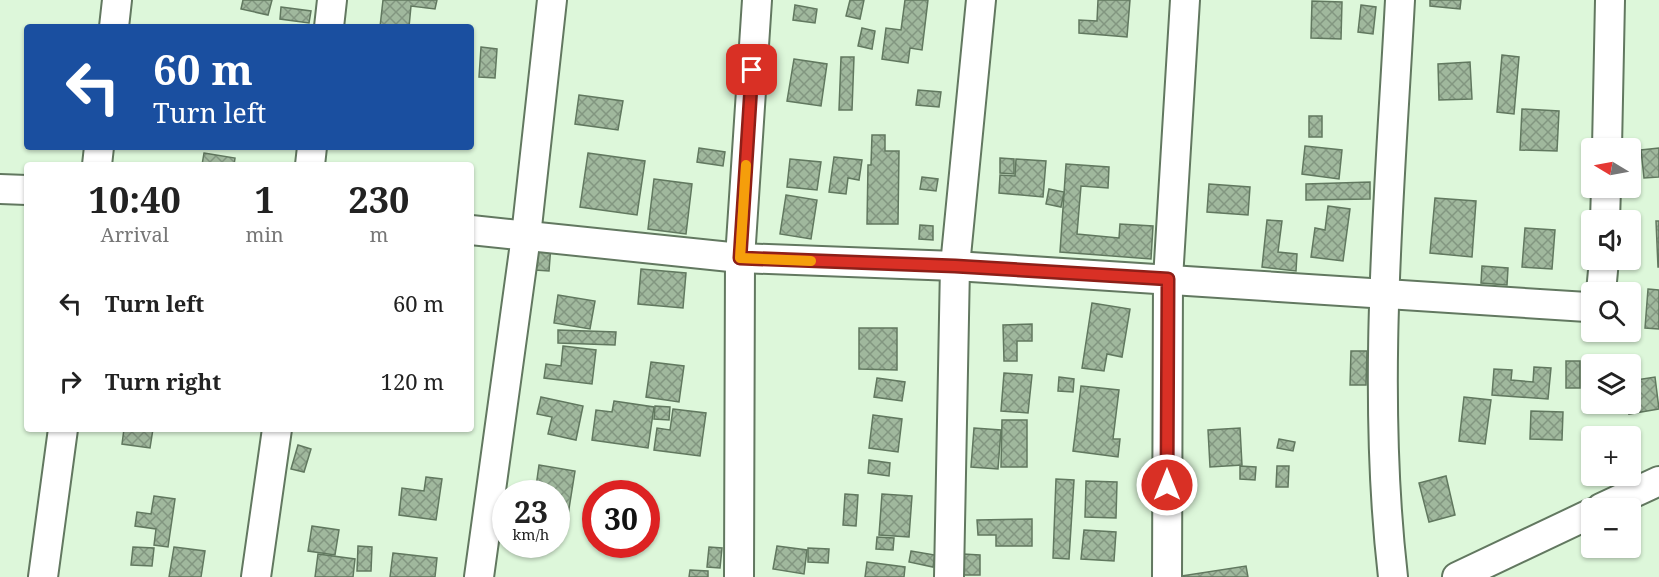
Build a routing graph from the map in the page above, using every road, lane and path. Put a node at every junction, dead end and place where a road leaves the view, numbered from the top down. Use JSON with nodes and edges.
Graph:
{"nodes":[{"id":1,"x":117,"y":0,"type":"edge"},
{"id":2,"x":332,"y":0,"type":"edge"},
{"id":3,"x":552,"y":0,"type":"edge"},
{"id":4,"x":756,"y":0,"type":"edge"},
{"id":5,"x":981,"y":0,"type":"edge"},
{"id":6,"x":1185,"y":0,"type":"edge"},
{"id":7,"x":1400,"y":0,"type":"edge"},
{"id":8,"x":1610,"y":0,"type":"edge"},
{"id":9,"x":114,"y":24,"type":"edge"},
{"id":10,"x":329,"y":24,"type":"edge"},
{"id":11,"x":1607,"y":138,"type":"edge"},
{"id":12,"x":0,"y":189,"type":"edge"},
{"id":13,"x":24,"y":190,"type":"edge"},
{"id":14,"x":474,"y":231,"type":"edge"},
{"id":15,"x":526,"y":236,"type":"junction"},
{"id":16,"x":740,"y":258,"type":"junction"},
{"id":17,"x":955,"y":266,"type":"junction"},
{"id":18,"x":1168,"y":279,"type":"junction"},
{"id":19,"x":1384,"y":295,"type":"junction"},
{"id":20,"x":1581,"y":307,"type":"edge"},
{"id":21,"x":63,"y":432,"type":"edge"},
{"id":22,"x":277,"y":432,"type":"edge"},
{"id":23,"x":1659,"y":481,"type":"edge"},
{"id":24,"x":1623,"y":498,"type":"edge"},
{"id":25,"x":1581,"y":518,"type":"edge"},
{"id":26,"x":43,"y":577,"type":"edge"},
{"id":27,"x":256,"y":577,"type":"edge"},
{"id":28,"x":479,"y":577,"type":"edge"},
{"id":29,"x":739,"y":577,"type":"edge"},
{"id":30,"x":949,"y":577,"type":"edge"},
{"id":31,"x":1167,"y":577,"type":"edge"},
{"id":32,"x":1393,"y":577,"type":"edge"},
{"id":33,"x":1457,"y":577,"type":"edge"}],
"edges":[{"from":1,"to":9,"type":"street"},
{"from":2,"to":10,"type":"street"},
{"from":3,"to":15,"type":"street"},
{"from":4,"to":16,"type":"street"},
{"from":5,"to":17,"type":"street"},
{"from":6,"to":18,"type":"street"},
{"from":7,"to":19,"type":"street"},
{"from":8,"to":11,"type":"street"},
{"from":12,"to":13,"type":"street"},
{"from":14,"to":15,"type":"street"},
{"from":15,"to":16,"type":"street"},
{"from":15,"to":28,"type":"street"},
{"from":16,"to":17,"type":"street"},
{"from":16,"to":29,"type":"street"},
{"from":17,"to":18,"type":"street"},
{"from":17,"to":30,"type":"street"},
{"from":18,"to":19,"type":"street"},
{"from":18,"to":31,"type":"street"},
{"from":19,"to":20,"type":"street"},
{"from":19,"to":32,"type":"street"},
{"from":21,"to":26,"type":"street"},
{"from":22,"to":27,"type":"street"},
{"from":23,"to":24,"type":"street"},
{"from":25,"to":33,"type":"street"}]}
